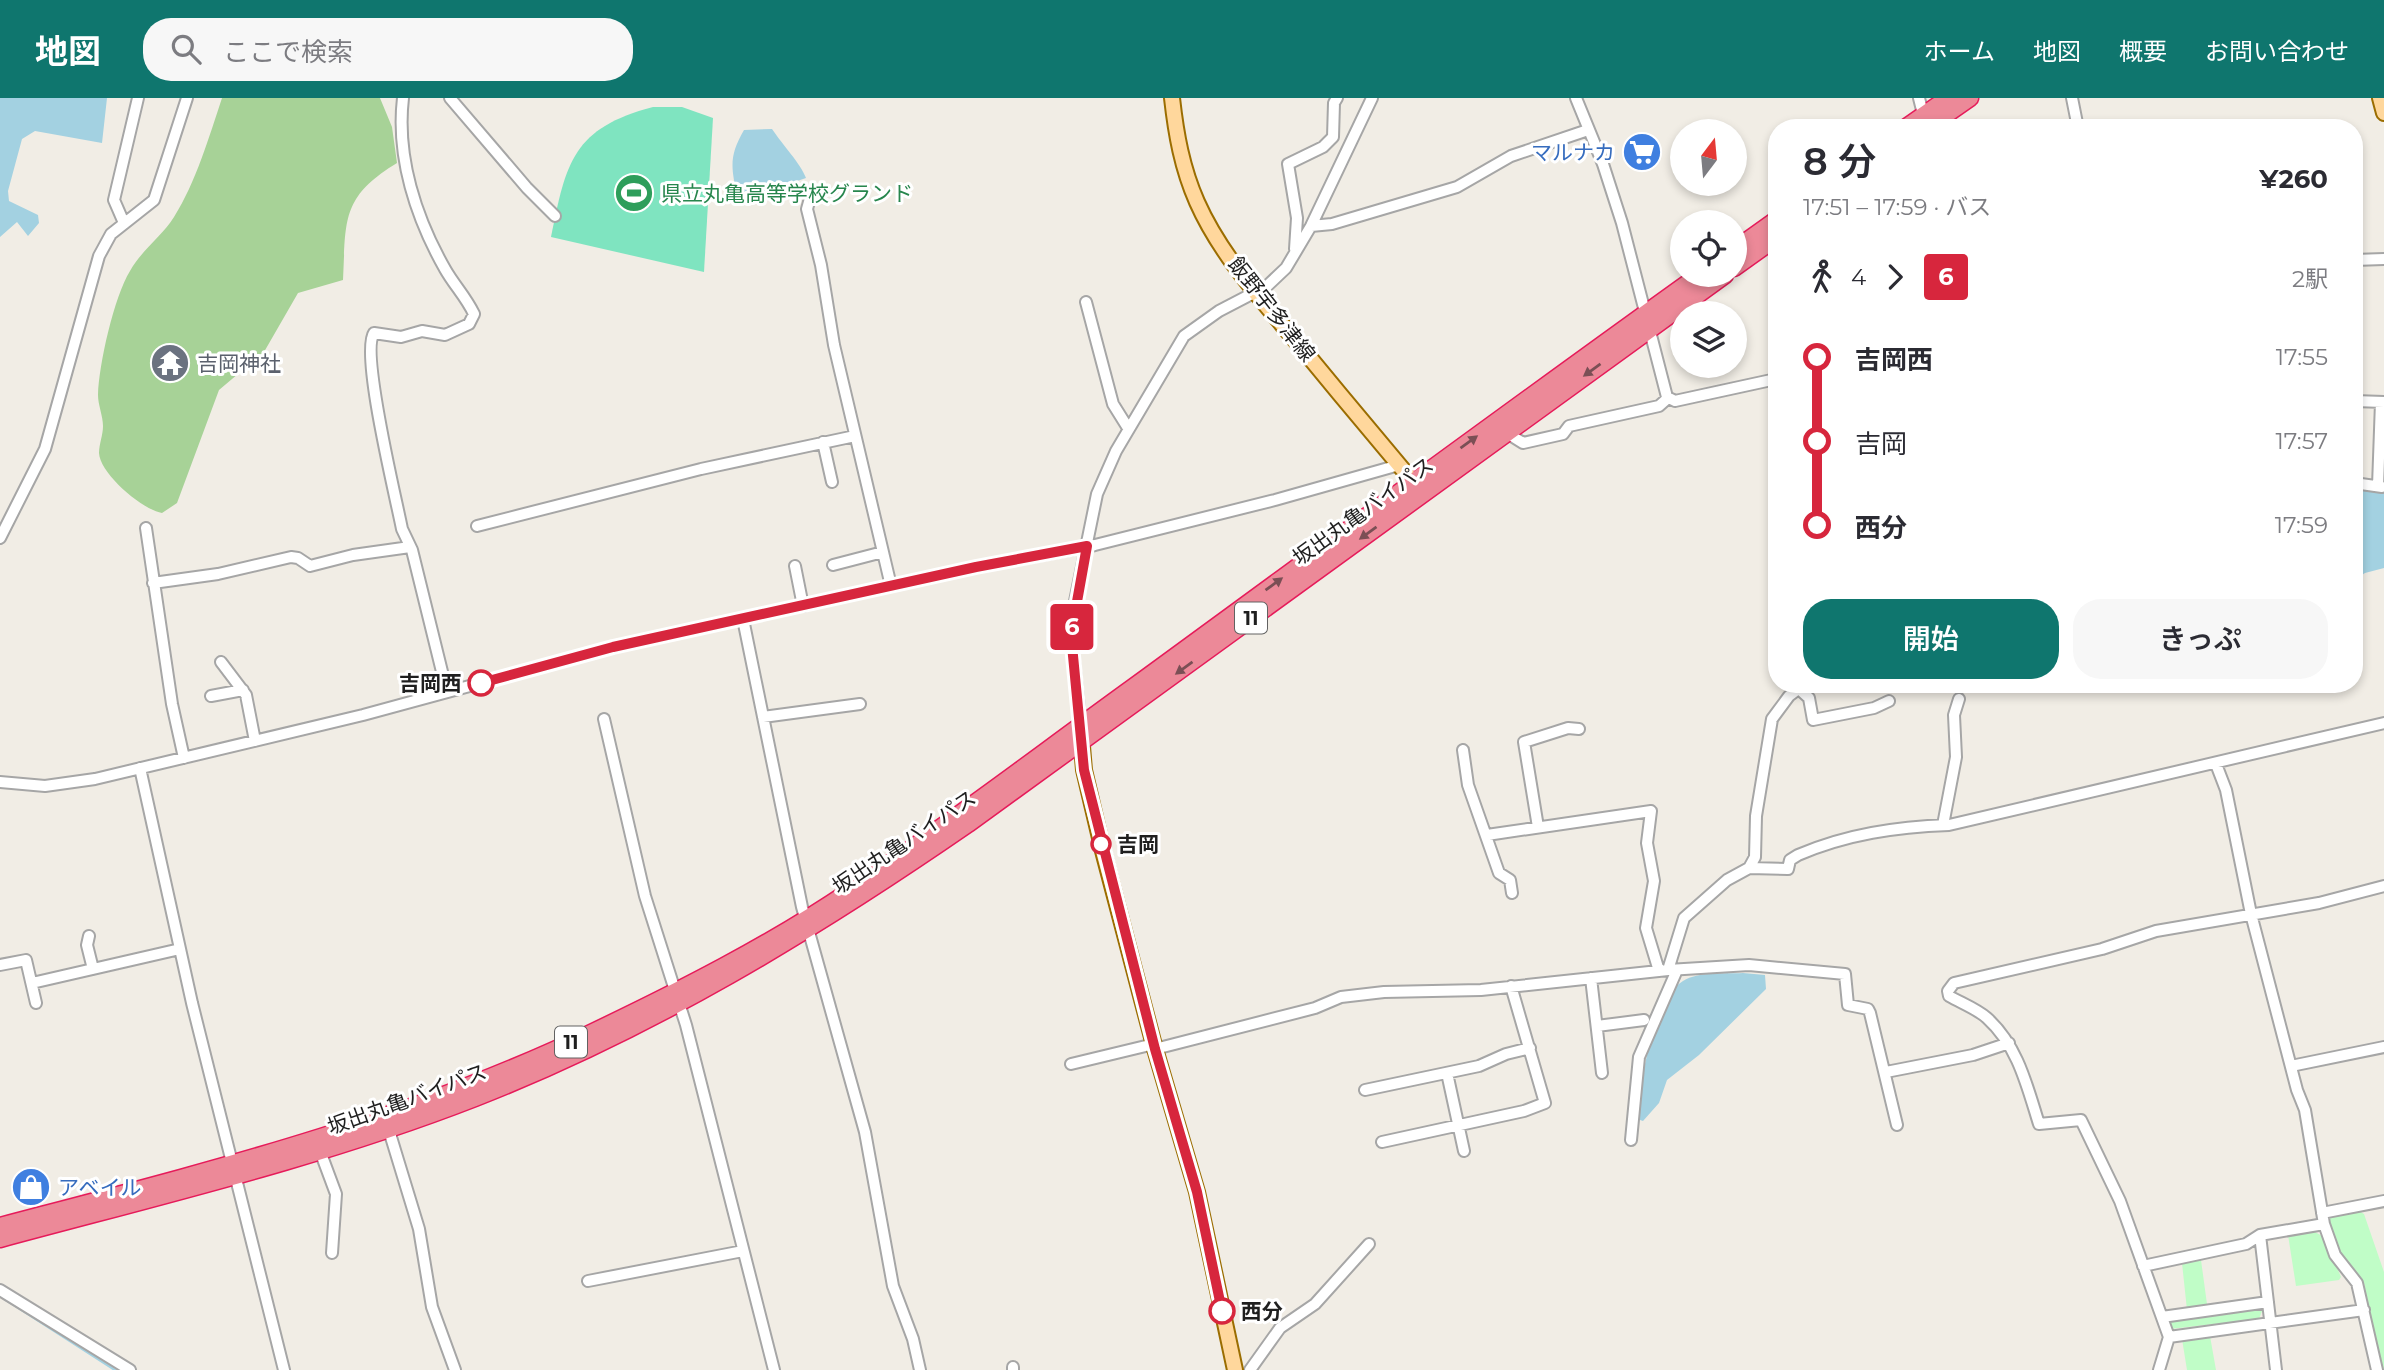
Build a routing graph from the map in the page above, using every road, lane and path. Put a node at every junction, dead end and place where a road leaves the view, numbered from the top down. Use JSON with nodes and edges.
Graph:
{"nodes":[{"id":1,"x":138,"y":98,"type":"edge"},
{"id":2,"x":187,"y":98,"type":"edge"},
{"id":3,"x":403,"y":98,"type":"edge"},
{"id":4,"x":450,"y":98,"type":"edge"},
{"id":5,"x":1172,"y":98,"type":"edge"},
{"id":6,"x":1337,"y":98,"type":"edge"},
{"id":7,"x":1372,"y":98,"type":"edge"},
{"id":8,"x":1576,"y":98,"type":"edge"},
{"id":9,"x":1920,"y":98,"type":"edge"},
{"id":10,"x":1948,"y":98,"type":"edge"},
{"id":11,"x":1970,"y":98,"type":"edge"},
{"id":12,"x":2072,"y":98,"type":"edge"},
{"id":13,"x":2379,"y":98,"type":"edge"},
{"id":14,"x":2384,"y":113,"type":"edge"},
{"id":15,"x":1924,"y":119,"type":"edge"},
{"id":16,"x":1929,"y":119,"type":"edge"},
{"id":17,"x":1932,"y":119,"type":"edge"},
{"id":18,"x":2076,"y":119,"type":"edge"},
{"id":19,"x":1588,"y":130,"type":"junction"},
{"id":20,"x":812,"y":191,"type":"dead end"},
{"id":21,"x":555,"y":216,"type":"dead end"},
{"id":22,"x":124,"y":223,"type":"junction"},
{"id":23,"x":1311,"y":226,"type":"junction"},
{"id":24,"x":1768,"y":226,"type":"edge"},
{"id":25,"x":1747,"y":241,"type":"edge"},
{"id":26,"x":1768,"y":244,"type":"edge"},
{"id":27,"x":1295,"y":252,"type":"junction"},
{"id":28,"x":1747,"y":259,"type":"edge"},
{"id":29,"x":2384,"y":259,"type":"edge"},
{"id":30,"x":2363,"y":260,"type":"edge"},
{"id":31,"x":1685,"y":287,"type":"edge"},
{"id":32,"x":1705,"y":287,"type":"edge"},
{"id":33,"x":1257,"y":292,"type":"junction"},
{"id":34,"x":1086,"y":302,"type":"dead end"},
{"id":35,"x":1645,"y":322,"type":"junction"},
{"id":36,"x":1768,"y":381,"type":"edge"},
{"id":37,"x":1668,"y":398,"type":"junction"},
{"id":38,"x":2363,"y":401,"type":"edge"},
{"id":39,"x":2383,"y":402,"type":"edge"},
{"id":40,"x":1128,"y":428,"type":"junction"},
{"id":41,"x":1507,"y":433,"type":"junction"},
{"id":42,"x":855,"y":436,"type":"junction"},
{"id":43,"x":823,"y":442,"type":"junction"},
{"id":44,"x":1399,"y":465,"type":"junction"},
{"id":45,"x":832,"y":482,"type":"dead end"},
{"id":46,"x":2363,"y":485,"type":"edge"},
{"id":47,"x":2381,"y":487,"type":"edge"},
{"id":48,"x":1419,"y":488,"type":"junction"},
{"id":49,"x":477,"y":526,"type":"dead end"},
{"id":50,"x":146,"y":528,"type":"dead end"},
{"id":51,"x":0,"y":538,"type":"edge"},
{"id":52,"x":1087,"y":546,"type":"junction"},
{"id":53,"x":411,"y":547,"type":"junction"},
{"id":54,"x":883,"y":552,"type":"junction"},
{"id":55,"x":834,"y":565,"type":"dead end"},
{"id":56,"x":795,"y":566,"type":"dead end"},
{"id":57,"x":153,"y":583,"type":"junction"},
{"id":58,"x":891,"y":586,"type":"junction"},
{"id":59,"x":803,"y":606,"type":"junction"},
{"id":60,"x":743,"y":620,"type":"junction"},
{"id":61,"x":1208,"y":648,"type":"junction"},
{"id":62,"x":221,"y":662,"type":"dead end"},
{"id":63,"x":243,"y":690,"type":"junction"},
{"id":64,"x":447,"y":692,"type":"junction"},
{"id":65,"x":1795,"y":693,"type":"edge"},
{"id":66,"x":1806,"y":693,"type":"edge"},
{"id":67,"x":211,"y":696,"type":"dead end"},
{"id":68,"x":1959,"y":699,"type":"dead end"},
{"id":69,"x":1889,"y":701,"type":"dead end"},
{"id":70,"x":860,"y":704,"type":"dead end"},
{"id":71,"x":763,"y":717,"type":"junction"},
{"id":72,"x":604,"y":719,"type":"dead end"},
{"id":73,"x":2384,"y":723,"type":"edge"},
{"id":74,"x":1081,"y":726,"type":"junction"},
{"id":75,"x":1579,"y":729,"type":"dead end"},
{"id":76,"x":255,"y":740,"type":"junction"},
{"id":77,"x":1080,"y":743,"type":"junction"},
{"id":78,"x":1463,"y":750,"type":"dead end"},
{"id":79,"x":184,"y":758,"type":"junction"},
{"id":80,"x":2216,"y":764,"type":"junction"},
{"id":81,"x":140,"y":768,"type":"junction"},
{"id":82,"x":0,"y":782,"type":"edge"},
{"id":83,"x":1943,"y":825,"type":"junction"},
{"id":84,"x":1538,"y":827,"type":"junction"},
{"id":85,"x":1488,"y":835,"type":"junction"},
{"id":86,"x":1749,"y":867,"type":"junction"},
{"id":87,"x":2384,"y":887,"type":"edge"},
{"id":88,"x":1513,"y":893,"type":"dead end"},
{"id":89,"x":2251,"y":914,"type":"junction"},
{"id":90,"x":806,"y":924,"type":"junction"},
{"id":91,"x":89,"y":936,"type":"dead end"},
{"id":92,"x":180,"y":949,"type":"junction"},
{"id":93,"x":0,"y":965,"type":"edge"},
{"id":94,"x":93,"y":970,"type":"junction"},
{"id":95,"x":1668,"y":970,"type":"junction"},
{"id":96,"x":1591,"y":978,"type":"junction"},
{"id":97,"x":32,"y":984,"type":"junction"},
{"id":98,"x":1511,"y":986,"type":"junction"},
{"id":99,"x":677,"y":997,"type":"junction"},
{"id":100,"x":36,"y":1003,"type":"dead end"},
{"id":101,"x":1644,"y":1020,"type":"dead end"},
{"id":102,"x":1597,"y":1026,"type":"junction"},
{"id":103,"x":2009,"y":1043,"type":"junction"},
{"id":104,"x":1154,"y":1046,"type":"junction"},
{"id":105,"x":2384,"y":1047,"type":"edge"},
{"id":106,"x":1530,"y":1048,"type":"junction"},
{"id":107,"x":1071,"y":1064,"type":"dead end"},
{"id":108,"x":2291,"y":1066,"type":"junction"},
{"id":109,"x":1885,"y":1072,"type":"junction"},
{"id":110,"x":1447,"y":1073,"type":"junction"},
{"id":111,"x":1602,"y":1073,"type":"dead end"},
{"id":112,"x":1365,"y":1090,"type":"dead end"},
{"id":113,"x":389,"y":1118,"type":"junction"},
{"id":114,"x":1896,"y":1125,"type":"dead end"},
{"id":115,"x":1459,"y":1126,"type":"junction"},
{"id":116,"x":1630,"y":1140,"type":"dead end"},
{"id":117,"x":1382,"y":1142,"type":"dead end"},
{"id":118,"x":320,"y":1151,"type":"junction"},
{"id":119,"x":1464,"y":1151,"type":"dead end"},
{"id":120,"x":235,"y":1170,"type":"junction"},
{"id":121,"x":2384,"y":1201,"type":"edge"},
{"id":122,"x":2323,"y":1218,"type":"junction"},
{"id":123,"x":0,"y":1226,"type":"edge"},
{"id":124,"x":2260,"y":1235,"type":"junction"},
{"id":125,"x":0,"y":1239,"type":"edge"},
{"id":126,"x":1369,"y":1244,"type":"dead end"},
{"id":127,"x":743,"y":1251,"type":"junction"},
{"id":128,"x":331,"y":1253,"type":"dead end"},
{"id":129,"x":2143,"y":1266,"type":"junction"},
{"id":130,"x":589,"y":1281,"type":"dead end"},
{"id":131,"x":0,"y":1290,"type":"edge"},
{"id":132,"x":2268,"y":1302,"type":"junction"},
{"id":133,"x":2364,"y":1310,"type":"junction"},
{"id":134,"x":2162,"y":1317,"type":"junction"},
{"id":135,"x":2271,"y":1322,"type":"junction"},
{"id":136,"x":2169,"y":1337,"type":"junction"},
{"id":137,"x":130,"y":1370,"type":"edge"},
{"id":138,"x":284,"y":1370,"type":"edge"},
{"id":139,"x":455,"y":1370,"type":"edge"},
{"id":140,"x":774,"y":1370,"type":"edge"},
{"id":141,"x":920,"y":1370,"type":"edge"},
{"id":142,"x":1236,"y":1370,"type":"edge"},
{"id":143,"x":1250,"y":1370,"type":"edge"},
{"id":144,"x":2159,"y":1370,"type":"edge"},
{"id":145,"x":2276,"y":1370,"type":"edge"},
{"id":146,"x":2377,"y":1370,"type":"edge"}],
"edges":[{"from":1,"to":22,"type":"street"},
{"from":2,"to":22,"type":"street"},
{"from":3,"to":53,"type":"street"},
{"from":4,"to":21,"type":"street"},
{"from":5,"to":33,"type":"main road","name":"飯野宇多津線"},
{"from":6,"to":27,"type":"street"},
{"from":7,"to":23,"type":"street"},
{"from":8,"to":19,"type":"street"},
{"from":9,"to":15,"type":"street"},
{"from":10,"to":16,"type":"highway"},
{"from":11,"to":17,"type":"highway"},
{"from":12,"to":18,"type":"street"},
{"from":13,"to":14,"type":"main road"},
{"from":19,"to":23,"type":"street"},
{"from":19,"to":35,"type":"street"},
{"from":20,"to":42,"type":"street"},
{"from":22,"to":51,"type":"street"},
{"from":23,"to":27,"type":"street"},
{"from":24,"to":25,"type":"highway"},
{"from":26,"to":28,"type":"highway"},
{"from":27,"to":33,"type":"street"},
{"from":29,"to":30,"type":"street"},
{"from":31,"to":35,"type":"highway","name":"坂出丸亀バイパス","number":"11"},
{"from":32,"to":35,"type":"highway","name":"坂出丸亀バイパス","number":"11"},
{"from":33,"to":40,"type":"street"},
{"from":33,"to":44,"type":"main road","name":"飯野宇多津線"},
{"from":34,"to":40,"type":"street"},
{"from":35,"to":37,"type":"street"},
{"from":35,"to":41,"type":"highway","name":"坂出丸亀バイパス","number":"11","one_way":true},
{"from":48,"to":35,"type":"highway","name":"坂出丸亀バイパス","number":"11","one_way":true},
{"from":36,"to":37,"type":"street"},
{"from":37,"to":41,"type":"street"},
{"from":38,"to":39,"type":"street"},
{"from":39,"to":47,"type":"street"},
{"from":40,"to":52,"type":"street"},
{"from":41,"to":48,"type":"highway","name":"坂出丸亀バイパス","number":"11"},
{"from":42,"to":43,"type":"street"},
{"from":42,"to":54,"type":"street"},
{"from":43,"to":45,"type":"street"},
{"from":43,"to":49,"type":"street"},
{"from":44,"to":48,"type":"main road","name":"飯野宇多津線"},
{"from":44,"to":52,"type":"street"},
{"from":46,"to":47,"type":"street"},
{"from":48,"to":61,"type":"highway","name":"坂出丸亀バイパス","number":"11"},
{"from":50,"to":57,"type":"street"},
{"from":52,"to":58,"type":"street"},
{"from":52,"to":74,"type":"street"},
{"from":53,"to":57,"type":"street"},
{"from":53,"to":64,"type":"street"},
{"from":54,"to":55,"type":"street"},
{"from":54,"to":58,"type":"street"},
{"from":56,"to":59,"type":"street"},
{"from":57,"to":79,"type":"street"},
{"from":58,"to":59,"type":"street"},
{"from":59,"to":60,"type":"street"},
{"from":60,"to":64,"type":"street"},
{"from":60,"to":71,"type":"street"},
{"from":61,"to":74,"type":"highway","name":"坂出丸亀バイパス","number":"11"},
{"from":61,"to":77,"type":"highway","name":"坂出丸亀バイパス","number":"11","one_way":true},
{"from":62,"to":63,"type":"street"},
{"from":63,"to":67,"type":"street"},
{"from":63,"to":76,"type":"street"},
{"from":64,"to":76,"type":"street"},
{"from":65,"to":86,"type":"street"},
{"from":66,"to":69,"type":"street"},
{"from":68,"to":83,"type":"street"},
{"from":70,"to":71,"type":"street"},
{"from":71,"to":90,"type":"street"},
{"from":72,"to":99,"type":"street"},
{"from":73,"to":80,"type":"street"},
{"from":74,"to":77,"type":"main road"},
{"from":74,"to":90,"type":"highway","name":"坂出丸亀バイパス","number":"11"},
{"from":75,"to":84,"type":"street"},
{"from":76,"to":79,"type":"street"},
{"from":77,"to":90,"type":"highway","name":"坂出丸亀バイパス","number":"11"},
{"from":77,"to":104,"type":"main road"},
{"from":78,"to":85,"type":"street"},
{"from":79,"to":81,"type":"street"},
{"from":80,"to":83,"type":"street"},
{"from":80,"to":89,"type":"street"},
{"from":81,"to":82,"type":"street"},
{"from":81,"to":92,"type":"street"},
{"from":83,"to":86,"type":"street"},
{"from":84,"to":85,"type":"street"},
{"from":84,"to":95,"type":"street"},
{"from":85,"to":88,"type":"street"},
{"from":86,"to":95,"type":"street"},
{"from":87,"to":89,"type":"street"},
{"from":89,"to":103,"type":"street"},
{"from":89,"to":108,"type":"street"},
{"from":90,"to":99,"type":"highway","name":"坂出丸亀バイパス","number":"11"},
{"from":90,"to":141,"type":"street"},
{"from":91,"to":94,"type":"street"},
{"from":92,"to":94,"type":"street"},
{"from":92,"to":120,"type":"street"},
{"from":93,"to":97,"type":"street"},
{"from":94,"to":97,"type":"street"},
{"from":95,"to":96,"type":"street"},
{"from":95,"to":109,"type":"street"},
{"from":95,"to":116,"type":"street"},
{"from":96,"to":98,"type":"street"},
{"from":96,"to":102,"type":"street"},
{"from":97,"to":100,"type":"street"},
{"from":98,"to":104,"type":"street"},
{"from":98,"to":106,"type":"street"},
{"from":99,"to":113,"type":"highway","name":"坂出丸亀バイパス","number":"11"},
{"from":99,"to":127,"type":"street"},
{"from":101,"to":102,"type":"street"},
{"from":102,"to":111,"type":"street"},
{"from":103,"to":109,"type":"street"},
{"from":103,"to":129,"type":"street"},
{"from":104,"to":107,"type":"street"},
{"from":104,"to":142,"type":"main road"},
{"from":105,"to":108,"type":"street"},
{"from":106,"to":110,"type":"street"},
{"from":106,"to":115,"type":"street"},
{"from":108,"to":122,"type":"street"},
{"from":109,"to":114,"type":"street"},
{"from":110,"to":112,"type":"street"},
{"from":110,"to":115,"type":"street"},
{"from":113,"to":118,"type":"highway","name":"坂出丸亀バイパス","number":"11"},
{"from":113,"to":120,"type":"highway","name":"坂出丸亀バイパス","number":"11"},
{"from":113,"to":139,"type":"street"},
{"from":115,"to":117,"type":"street"},
{"from":115,"to":119,"type":"street"},
{"from":118,"to":120,"type":"highway","name":"坂出丸亀バイパス","number":"11"},
{"from":118,"to":128,"type":"street"},
{"from":120,"to":123,"type":"highway","name":"坂出丸亀バイパス","number":"11"},
{"from":120,"to":125,"type":"highway","name":"坂出丸亀バイパス","number":"11"},
{"from":120,"to":138,"type":"street"},
{"from":121,"to":122,"type":"street"},
{"from":122,"to":124,"type":"street"},
{"from":122,"to":133,"type":"street"},
{"from":124,"to":129,"type":"street"},
{"from":124,"to":132,"type":"street"},
{"from":126,"to":143,"type":"street"},
{"from":127,"to":130,"type":"street"},
{"from":127,"to":140,"type":"street"},
{"from":129,"to":134,"type":"street"},
{"from":131,"to":137,"type":"street"},
{"from":132,"to":134,"type":"street"},
{"from":132,"to":135,"type":"street"},
{"from":133,"to":135,"type":"street"},
{"from":133,"to":146,"type":"street"},
{"from":134,"to":136,"type":"street"},
{"from":135,"to":136,"type":"street"},
{"from":135,"to":145,"type":"street"},
{"from":136,"to":144,"type":"street"}]}
